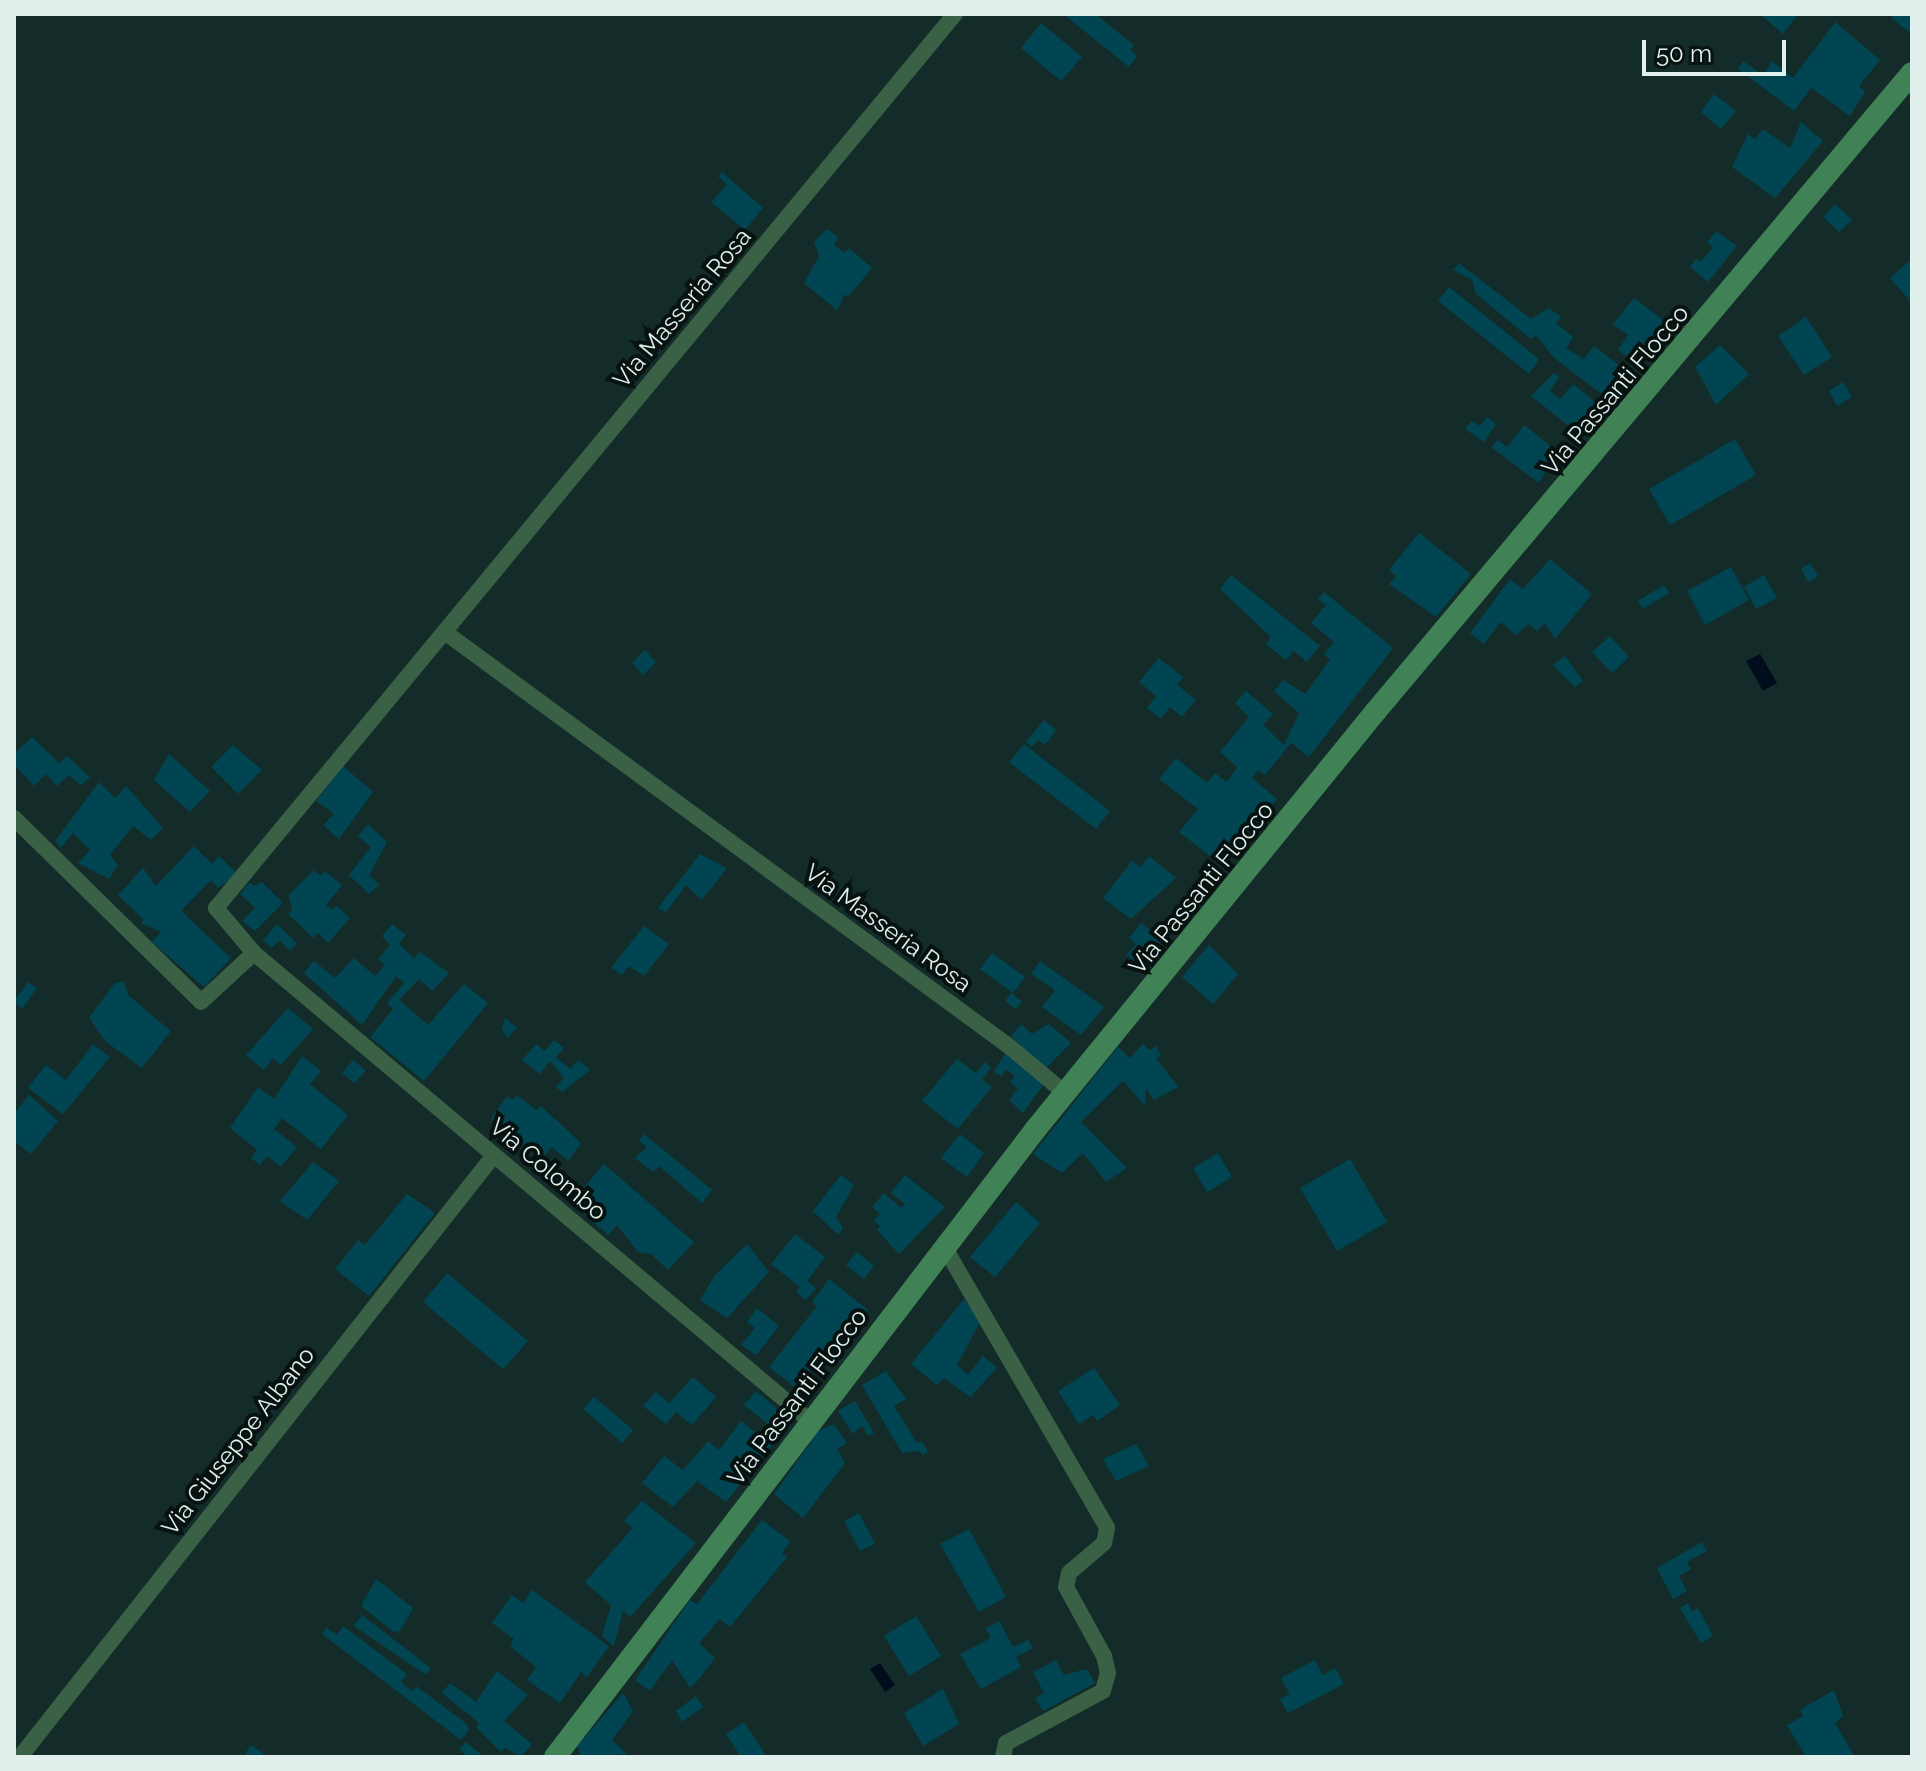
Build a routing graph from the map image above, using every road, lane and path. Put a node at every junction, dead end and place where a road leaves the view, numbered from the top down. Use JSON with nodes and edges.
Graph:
{"nodes":[{"id":1,"x":955,"y":14,"type":"edge"},
{"id":2,"x":1912,"y":73,"type":"edge"},
{"id":3,"x":446,"y":633,"type":"junction"},
{"id":4,"x":300,"y":808,"type":"joint"},
{"id":5,"x":14,"y":818,"type":"edge"},
{"id":6,"x":254,"y":953,"type":"junction"},
{"id":7,"x":1066,"y":1094,"type":"junction"},
{"id":8,"x":494,"y":1155,"type":"junction"},
{"id":9,"x":945,"y":1248,"type":"junction"},
{"id":10,"x":810,"y":1421,"type":"junction"},
{"id":11,"x":20,"y":1757,"type":"edge"},
{"id":12,"x":555,"y":1757,"type":"edge"},
{"id":13,"x":1003,"y":1757,"type":"edge"}],
"edges":[{"from":1,"to":3,"type":"street","name":"Via Masseria Rosa"},
{"from":2,"to":7,"type":"main road","name":"Via Passanti Flocco"},
{"from":3,"to":4,"type":"street","name":"Via Masseria Rosa"},
{"from":3,"to":7,"type":"street","name":"Via Masseria Rosa"},
{"from":4,"to":6,"type":"street","name":"Via Colombo"},
{"from":5,"to":6,"type":"street"},
{"from":6,"to":8,"type":"street","name":"Via Colombo"},
{"from":7,"to":9,"type":"main road","name":"Via Passanti Flocco"},
{"from":8,"to":10,"type":"street","name":"Via Colombo"},
{"from":8,"to":11,"type":"street","name":"Via Giuseppe Albano"},
{"from":9,"to":10,"type":"main road","name":"Via Passanti Flocco"},
{"from":9,"to":13,"type":"street"},
{"from":10,"to":12,"type":"main road","name":"Via Passanti Flocco"}]}
